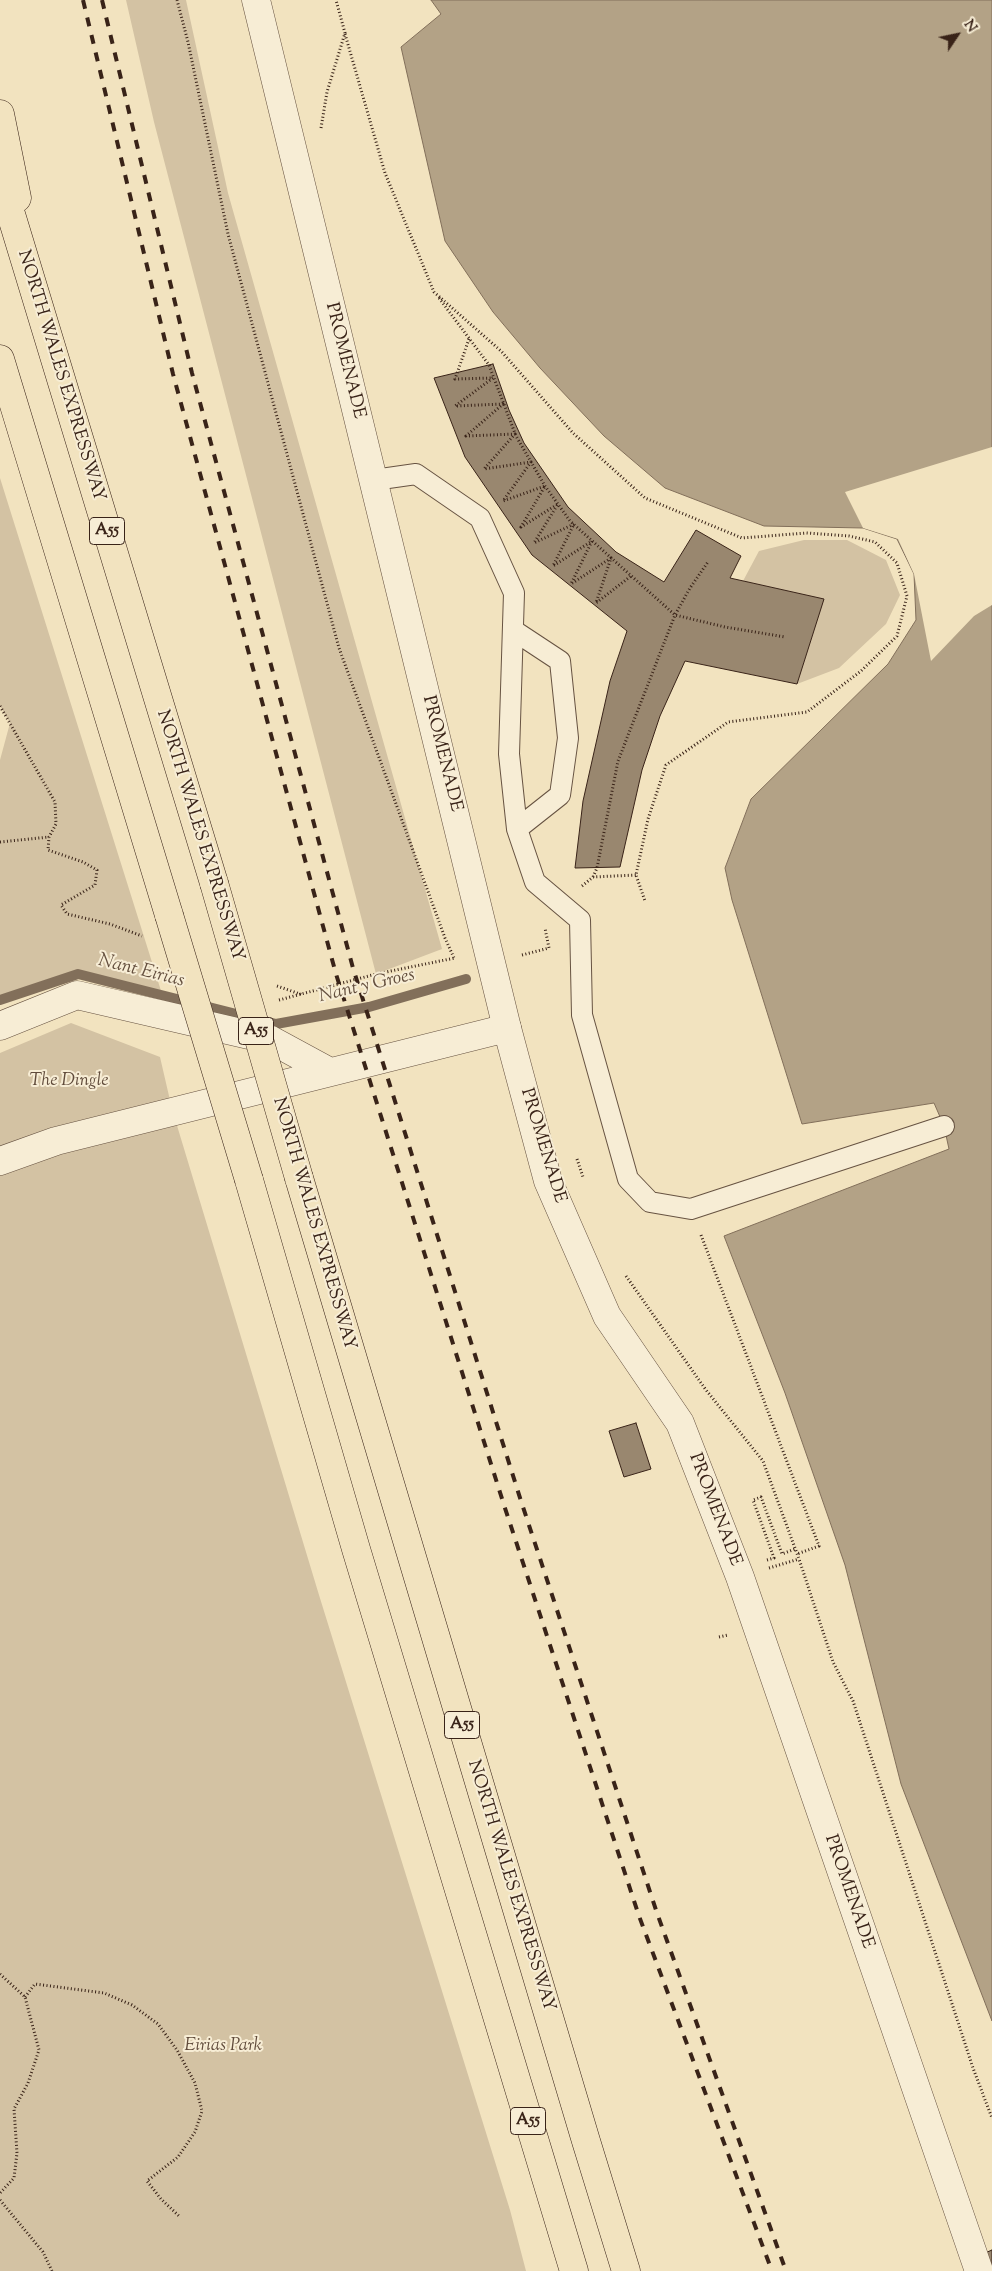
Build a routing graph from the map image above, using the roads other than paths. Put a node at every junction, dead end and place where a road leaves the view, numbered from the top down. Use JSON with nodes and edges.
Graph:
{"nodes":[{"id":1,"x":256,"y":0,"type":"edge"},
{"id":2,"x":0,"y":114,"type":"edge"},
{"id":3,"x":0,"y":178,"type":"edge"},
{"id":4,"x":41,"y":314,"type":"junction"},
{"id":5,"x":0,"y":358,"type":"edge"},
{"id":6,"x":0,"y":388,"type":"edge"},
{"id":7,"x":374,"y":480,"type":"junction"},
{"id":8,"x":72,"y":600,"type":"junction"},
{"id":9,"x":513,"y":630,"type":"junction"},
{"id":10,"x":517,"y":829,"type":"junction"},
{"id":11,"x":0,"y":1026,"type":"edge"},
{"id":12,"x":507,"y":1028,"type":"junction"},
{"id":13,"x":330,"y":1072,"type":"junction"},
{"id":14,"x":944,"y":1126,"type":"dead end"},
{"id":15,"x":0,"y":1161,"type":"edge"},
{"id":16,"x":483,"y":1970,"type":"junction"},
{"id":17,"x":586,"y":2141,"type":"junction"},
{"id":18,"x":558,"y":2271,"type":"edge"},
{"id":19,"x":574,"y":2271,"type":"edge"},
{"id":20,"x":626,"y":2271,"type":"edge"},
{"id":21,"x":639,"y":2271,"type":"edge"},
{"id":22,"x":978,"y":2271,"type":"edge"}],
"edges":[{"from":1,"to":7,"type":"street","name":"PROMENADE"},
{"from":2,"to":4,"type":"highway"},
{"from":3,"to":4,"type":"highway","name":"NORTH WALES EXPRESSWAY","number":"A55"},
{"from":4,"to":17,"type":"highway","name":"NORTH WALES EXPRESSWAY","number":"A55","bridge":true},
{"from":5,"to":8,"type":"highway","number":"A55"},
{"from":6,"to":8,"type":"highway"},
{"from":7,"to":9,"type":"lane"},
{"from":7,"to":12,"type":"street","name":"PROMENADE"},
{"from":8,"to":16,"type":"highway","number":"A55","bridge":true},
{"from":9,"to":10,"type":"lane"},
{"from":9,"to":10,"type":"lane"},
{"from":10,"to":14,"type":"lane"},
{"from":11,"to":13,"type":"street"},
{"from":12,"to":13,"type":"street"},
{"from":12,"to":22,"type":"street","name":"PROMENADE"},
{"from":13,"to":15,"type":"street"},
{"from":16,"to":18,"type":"highway"},
{"from":16,"to":19,"type":"highway","number":"A55"},
{"from":17,"to":20,"type":"highway","name":"NORTH WALES EXPRESSWAY","number":"A55"},
{"from":17,"to":21,"type":"highway"}]}
